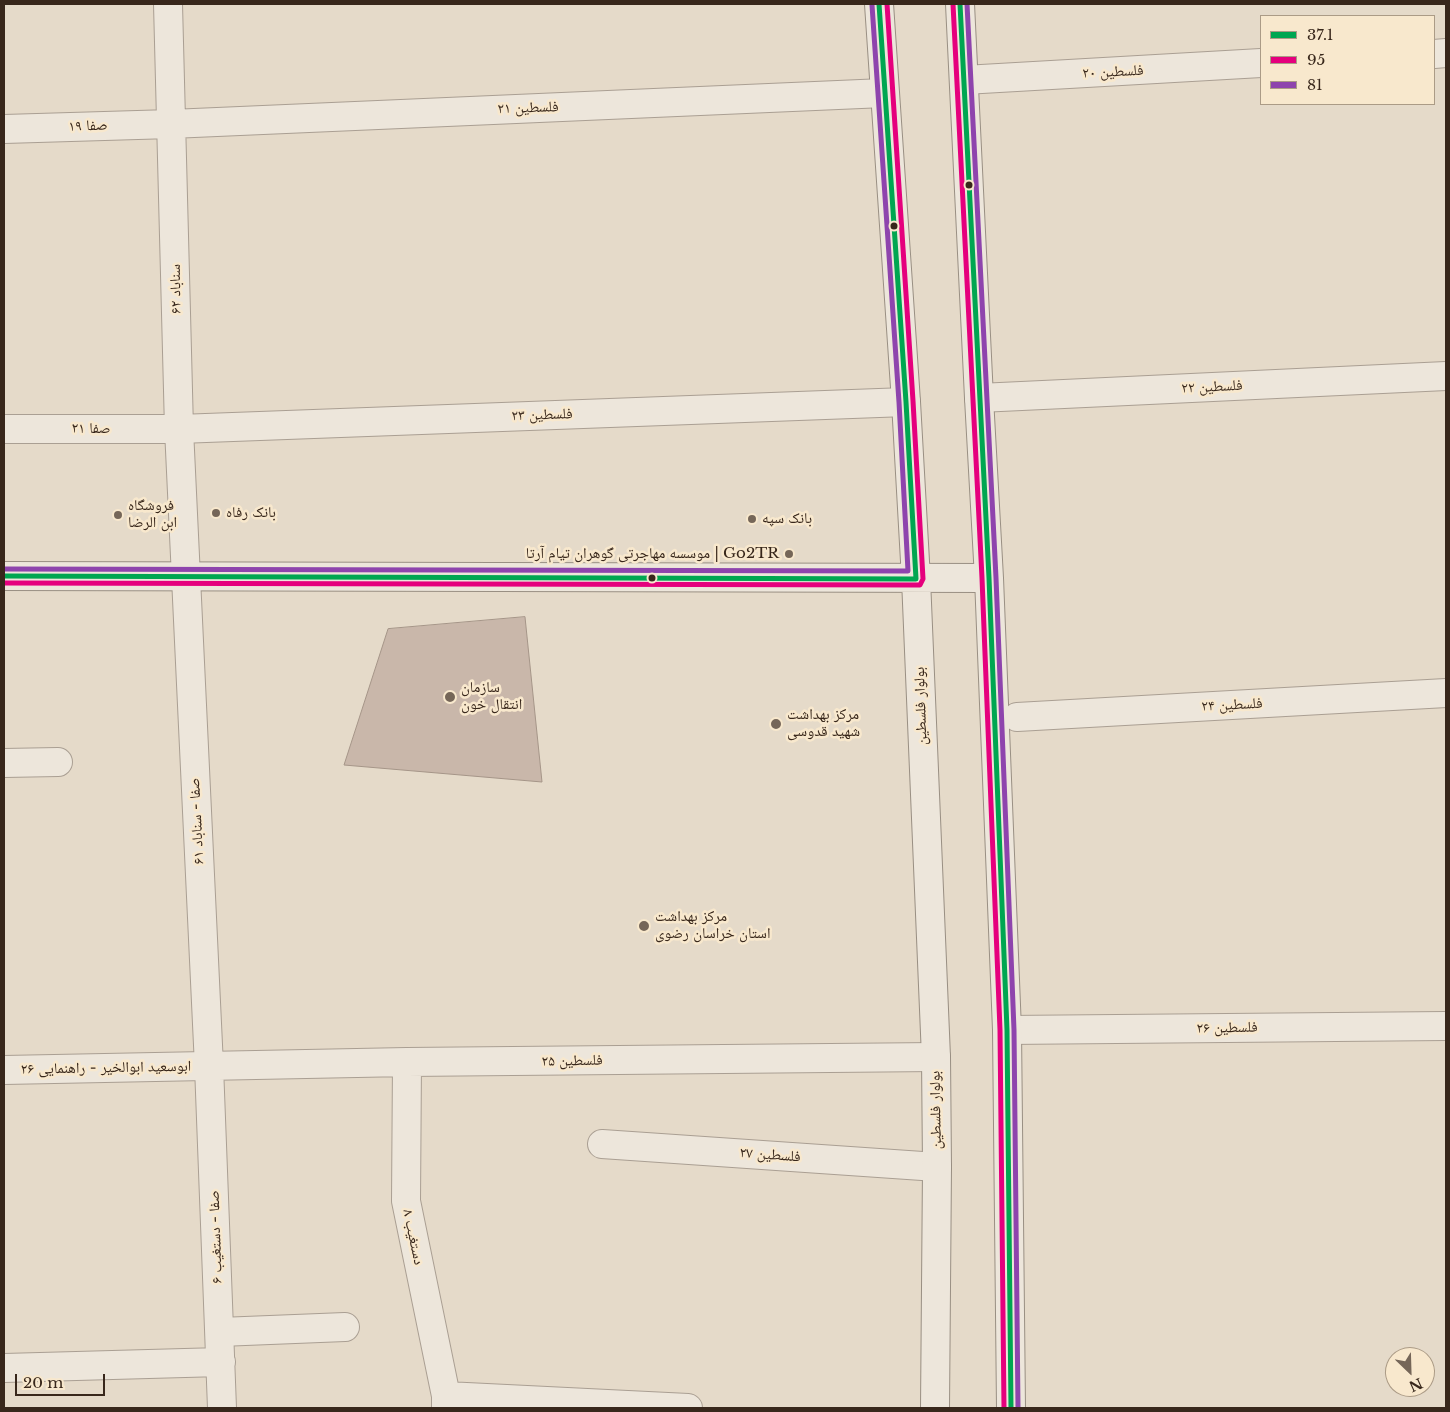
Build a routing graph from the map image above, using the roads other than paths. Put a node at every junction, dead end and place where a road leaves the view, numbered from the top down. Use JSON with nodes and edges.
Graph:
{"nodes":[{"id":1,"x":168,"y":4,"type":"edge"},
{"id":2,"x":879,"y":4,"type":"edge"},
{"id":3,"x":960,"y":4,"type":"edge"},
{"id":4,"x":1260,"y":63,"type":"edge"},
{"id":5,"x":964,"y":80,"type":"junction"},
{"id":6,"x":884,"y":93,"type":"junction"},
{"id":7,"x":171,"y":124,"type":"junction"},
{"id":8,"x":4,"y":129,"type":"edge"},
{"id":9,"x":1446,"y":376,"type":"edge"},
{"id":10,"x":979,"y":398,"type":"junction"},
{"id":11,"x":906,"y":402,"type":"junction"},
{"id":12,"x":179,"y":428,"type":"junction"},
{"id":13,"x":4,"y":429,"type":"edge"},
{"id":14,"x":186,"y":575,"type":"junction"},
{"id":15,"x":4,"y":576,"type":"edge"},
{"id":16,"x":989,"y":578,"type":"junction"},
{"id":17,"x":916,"y":579,"type":"junction"},
{"id":18,"x":1446,"y":693,"type":"edge"},
{"id":19,"x":1018,"y":717,"type":"dead end"},
{"id":20,"x":58,"y":762,"type":"dead end"},
{"id":21,"x":4,"y":763,"type":"edge"},
{"id":22,"x":1446,"y":1026,"type":"edge"},
{"id":23,"x":1007,"y":1030,"type":"junction"},
{"id":24,"x":936,"y":1057,"type":"junction"},
{"id":25,"x":406,"y":1062,"type":"junction"},
{"id":26,"x":209,"y":1066,"type":"junction"},
{"id":27,"x":4,"y":1070,"type":"edge"},
{"id":28,"x":602,"y":1144,"type":"dead end"},
{"id":29,"x":937,"y":1167,"type":"junction"},
{"id":30,"x":345,"y":1327,"type":"dead end"},
{"id":31,"x":220,"y":1332,"type":"junction"},
{"id":32,"x":221,"y":1362,"type":"junction"},
{"id":33,"x":4,"y":1368,"type":"edge"},
{"id":34,"x":446,"y":1402,"type":"edge"},
{"id":35,"x":222,"y":1408,"type":"edge"},
{"id":36,"x":688,"y":1408,"type":"edge"},
{"id":37,"x":935,"y":1408,"type":"edge"},
{"id":38,"x":1011,"y":1408,"type":"edge"}],
"edges":[{"from":1,"to":7,"type":"street","name":"سناباد ۶۲"},
{"from":2,"to":6,"type":"street","name":"بولوار فلسطین"},
{"from":3,"to":5,"type":"street"},
{"from":4,"to":5,"type":"street","name":"فلسطین ۲۰"},
{"from":5,"to":10,"type":"street"},
{"from":6,"to":7,"type":"street","name":"فلسطین ۲۱"},
{"from":6,"to":11,"type":"street","name":"بولوار فلسطین"},
{"from":7,"to":8,"type":"street","name":"صفا ۱۹"},
{"from":7,"to":12,"type":"street","name":"سناباد ۶۲"},
{"from":9,"to":10,"type":"street","name":"فلسطین ۲۲"},
{"from":10,"to":16,"type":"street"},
{"from":11,"to":12,"type":"street","name":"فلسطین ۲۳"},
{"from":11,"to":17,"type":"street","name":"بولوار فلسطین"},
{"from":12,"to":13,"type":"street","name":"صفا ۲۱"},
{"from":12,"to":14,"type":"street","name":"سناباد ۶۲"},
{"from":14,"to":15,"type":"street"},
{"from":14,"to":17,"type":"street"},
{"from":14,"to":26,"type":"street","name":"صفا - سناباد ۶۱"},
{"from":16,"to":17,"type":"street"},
{"from":16,"to":23,"type":"street"},
{"from":17,"to":24,"type":"street","name":"بولوار فلسطین"},
{"from":18,"to":19,"type":"street","name":"فلسطین ۲۴"},
{"from":20,"to":21,"type":"street"},
{"from":22,"to":23,"type":"street","name":"فلسطین ۲۶"},
{"from":23,"to":38,"type":"street"},
{"from":24,"to":25,"type":"street","name":"فلسطین ۲۵"},
{"from":24,"to":29,"type":"street","name":"بولوار فلسطین"},
{"from":25,"to":26,"type":"street","name":"فلسطین ۲۵"},
{"from":25,"to":34,"type":"street","name":"دستغیب ۸"},
{"from":26,"to":27,"type":"street","name":"ابوسعید ابوالخیر - راهنمایی ۲۶"},
{"from":26,"to":31,"type":"street","name":"صفا - دستغیب ۶"},
{"from":28,"to":29,"type":"street","name":"فلسطین ۲۷"},
{"from":29,"to":37,"type":"street","name":"بولوار فلسطین"},
{"from":30,"to":31,"type":"street"},
{"from":31,"to":32,"type":"street","name":"صفا - دستغیب ۶"},
{"from":32,"to":33,"type":"street"},
{"from":32,"to":35,"type":"street","name":"صفا - دستغیب ۶"},
{"from":34,"to":36,"type":"street"}]}
